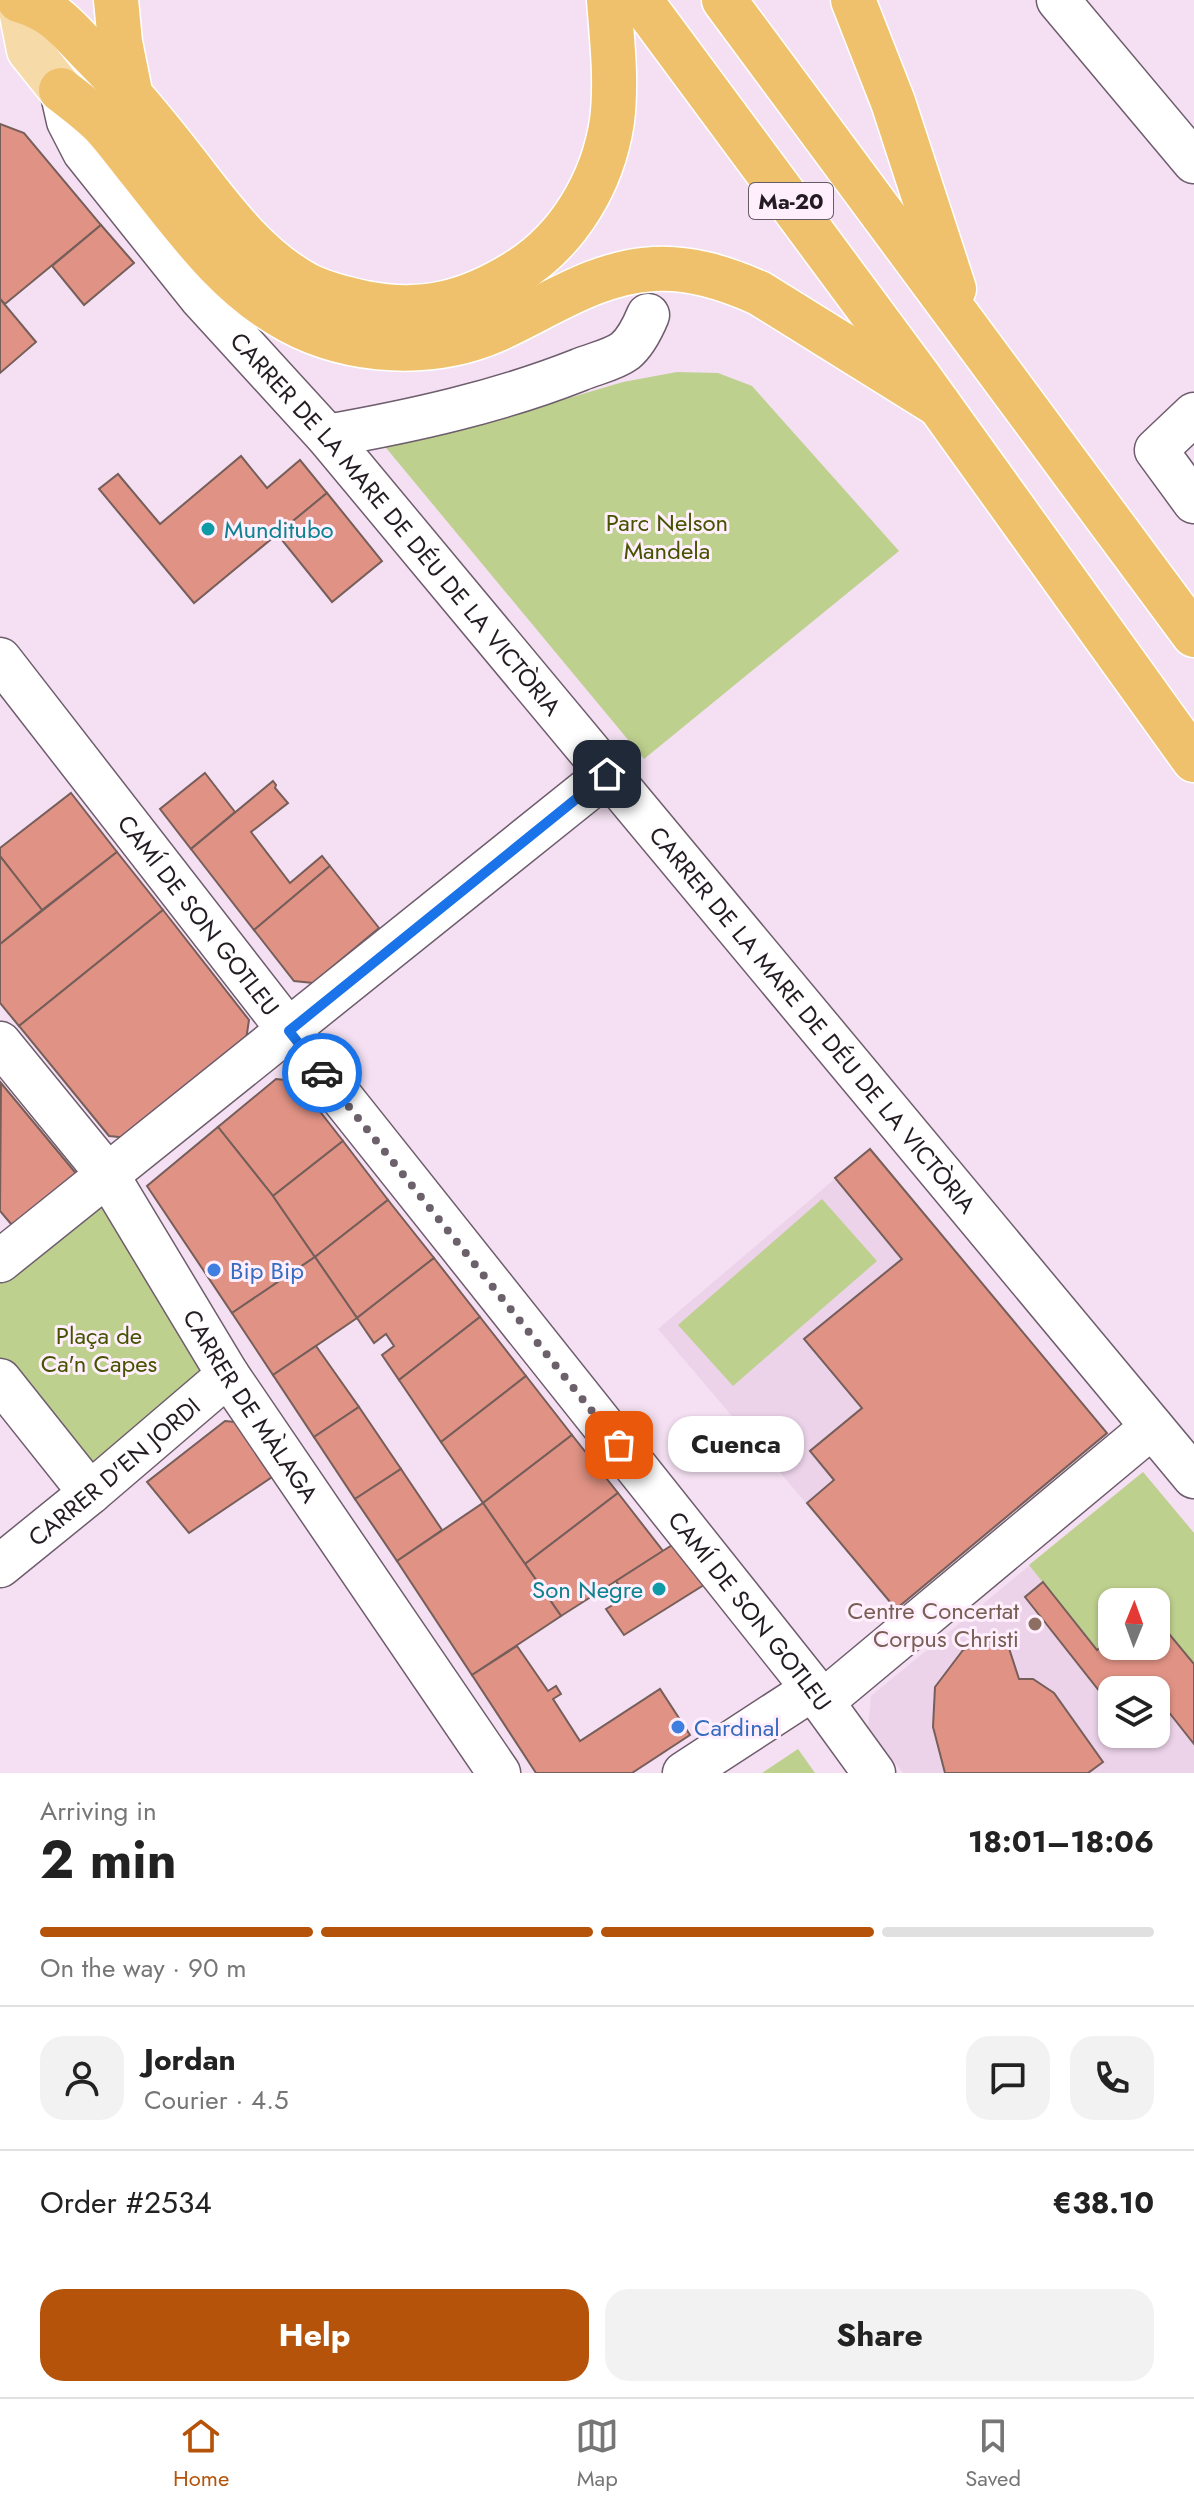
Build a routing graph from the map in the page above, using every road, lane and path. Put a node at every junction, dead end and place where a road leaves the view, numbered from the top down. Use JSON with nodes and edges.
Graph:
{"nodes":[{"id":1,"x":19,"y":0,"type":"edge"},
{"id":2,"x":116,"y":0,"type":"edge"},
{"id":3,"x":609,"y":0,"type":"edge"},
{"id":4,"x":640,"y":0,"type":"edge"},
{"id":5,"x":724,"y":0,"type":"edge"},
{"id":6,"x":853,"y":0,"type":"edge"},
{"id":7,"x":1058,"y":0,"type":"edge"},
{"id":8,"x":0,"y":17,"type":"edge"},
{"id":9,"x":15,"y":47,"type":"edge"},
{"id":10,"x":61,"y":90,"type":"junction"},
{"id":11,"x":130,"y":92,"type":"junction"},
{"id":12,"x":1194,"y":162,"type":"edge"},
{"id":13,"x":648,"y":315,"type":"dead end"},
{"id":14,"x":966,"y":325,"type":"junction"},
{"id":15,"x":939,"y":405,"type":"junction"},
{"id":16,"x":1194,"y":414,"type":"edge"},
{"id":17,"x":327,"y":436,"type":"junction"},
{"id":18,"x":1194,"y":502,"type":"edge"},
{"id":19,"x":1194,"y":635,"type":"edge"},
{"id":20,"x":0,"y":659,"type":"edge"},
{"id":21,"x":1194,"y":760,"type":"edge"},
{"id":22,"x":607,"y":774,"type":"junction"},
{"id":23,"x":289,"y":1031,"type":"junction"},
{"id":24,"x":0,"y":1043,"type":"edge"},
{"id":25,"x":107,"y":1174,"type":"junction"},
{"id":26,"x":0,"y":1261,"type":"edge"},
{"id":27,"x":228,"y":1375,"type":"junction"},
{"id":28,"x":0,"y":1380,"type":"edge"},
{"id":29,"x":1152,"y":1427,"type":"junction"},
{"id":30,"x":1194,"y":1477,"type":"edge"},
{"id":31,"x":90,"y":1493,"type":"junction"},
{"id":32,"x":0,"y":1566,"type":"edge"},
{"id":33,"x":817,"y":1695,"type":"junction"},
{"id":34,"x":499,"y":1773,"type":"edge"},
{"id":35,"x":684,"y":1773,"type":"edge"},
{"id":36,"x":874,"y":1773,"type":"edge"}],
"edges":[{"from":1,"to":8,"type":"main road"},
{"from":1,"to":9,"type":"main road"},
{"from":1,"to":11,"type":"highway"},
{"from":2,"to":11,"type":"highway"},
{"from":3,"to":11,"type":"highway"},
{"from":4,"to":15,"type":"highway","number":"Ma-20"},
{"from":5,"to":14,"type":"highway","number":"Ma-20"},
{"from":6,"to":14,"type":"highway"},
{"from":7,"to":12,"type":"street"},
{"from":9,"to":10,"type":"main road"},
{"from":10,"to":15,"type":"highway"},
{"from":10,"to":17,"type":"street","name":"CARRER DE LA MARE DE DÉU DE LA VICTÒRIA"},
{"from":13,"to":17,"type":"street"},
{"from":14,"to":19,"type":"highway","number":"Ma-20"},
{"from":15,"to":21,"type":"highway","number":"Ma-20"},
{"from":16,"to":18,"type":"street"},
{"from":17,"to":22,"type":"street","name":"CARRER DE LA MARE DE DÉU DE LA VICTÒRIA"},
{"from":20,"to":23,"type":"street","name":"CAMÍ DE SON GOTLEU"},
{"from":22,"to":23,"type":"street"},
{"from":22,"to":29,"type":"street","name":"CARRER DE LA MARE DE DÉU DE LA VICTÒRIA"},
{"from":23,"to":25,"type":"street"},
{"from":23,"to":33,"type":"street","name":"CAMÍ DE SON GOTLEU"},
{"from":24,"to":25,"type":"street","name":"CARRER DE MÀLAGA"},
{"from":25,"to":26,"type":"street"},
{"from":25,"to":27,"type":"street","name":"CARRER DE MÀLAGA"},
{"from":27,"to":31,"type":"street","name":"CARRER D'EN JORDI"},
{"from":27,"to":34,"type":"street","name":"CARRER DE MÀLAGA"},
{"from":28,"to":31,"type":"street"},
{"from":29,"to":30,"type":"street","name":"CARRER DE LA MARE DE DÉU DE LA VICTÒRIA"},
{"from":29,"to":33,"type":"street"},
{"from":31,"to":32,"type":"street","name":"CARRER D'EN JORDI"},
{"from":33,"to":35,"type":"street"},
{"from":33,"to":36,"type":"street","name":"CAMÍ DE SON GOTLEU"}]}
